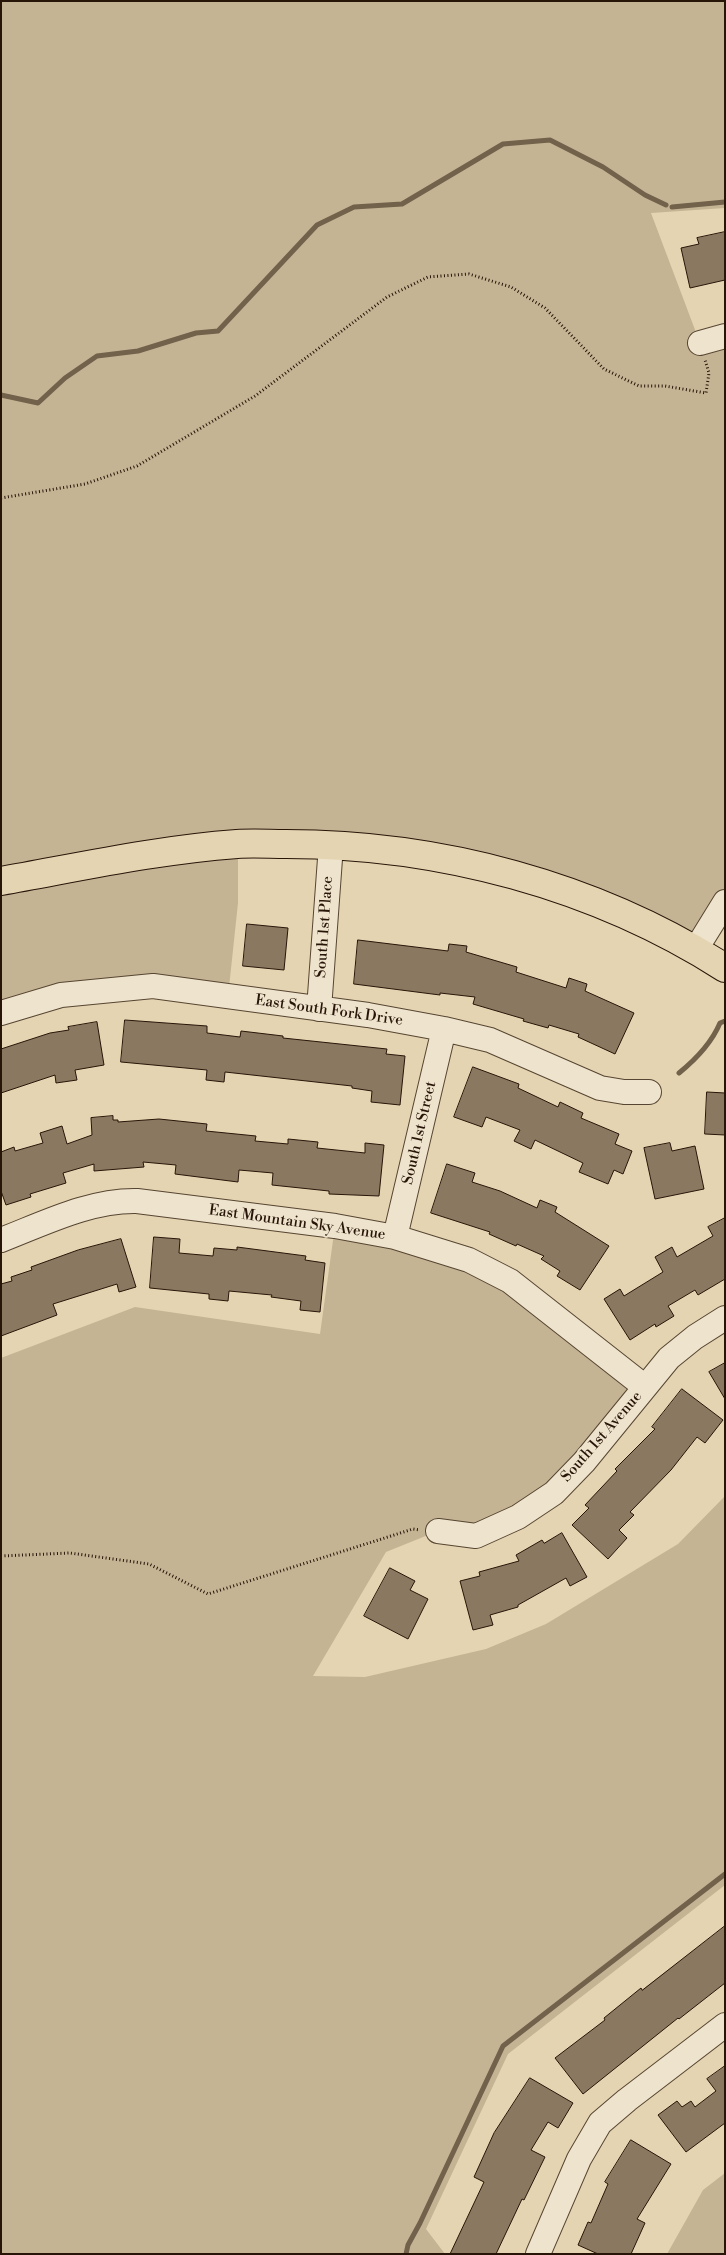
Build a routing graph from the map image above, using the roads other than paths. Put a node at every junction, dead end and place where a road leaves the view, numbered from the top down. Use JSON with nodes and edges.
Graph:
{"nodes":[{"id":1,"x":725,"y":336,"type":"edge"},
{"id":2,"x":700,"y":343,"type":"road end"},
{"id":3,"x":331,"y":845,"type":"junction"},
{"id":4,"x":1,"y":881,"type":"edge"},
{"id":5,"x":725,"y":902,"type":"edge"},
{"id":6,"x":696,"y":949,"type":"junction"},
{"id":7,"x":725,"y":968,"type":"edge"},
{"id":8,"x":319,"y":1009,"type":"junction"},
{"id":9,"x":1,"y":1013,"type":"edge"},
{"id":10,"x":444,"y":1029,"type":"junction"},
{"id":11,"x":649,"y":1092,"type":"dead end"},
{"id":12,"x":395,"y":1237,"type":"junction"},
{"id":13,"x":1,"y":1240,"type":"edge"},
{"id":14,"x":725,"y":1318,"type":"edge"},
{"id":15,"x":646,"y":1387,"type":"junction"},
{"id":16,"x":438,"y":1532,"type":"road end"},
{"id":17,"x":725,"y":2025,"type":"edge"},
{"id":18,"x":538,"y":2254,"type":"edge"}],
"edges":[{"from":1,"to":2,"type":"street"},
{"from":3,"to":4,"type":"main road"},
{"from":3,"to":6,"type":"main road"},
{"from":3,"to":8,"type":"street","name":"South 1st Place"},
{"from":5,"to":6,"type":"street"},
{"from":6,"to":7,"type":"main road"},
{"from":8,"to":9,"type":"street","name":"East South Fork Drive"},
{"from":8,"to":10,"type":"street","name":"East South Fork Drive"},
{"from":10,"to":11,"type":"street","name":"East South Fork Drive"},
{"from":10,"to":12,"type":"street","name":"South 1st Street"},
{"from":12,"to":13,"type":"street","name":"East Mountain Sky Avenue"},
{"from":12,"to":15,"type":"street","name":"East Mountain Sky Avenue"},
{"from":14,"to":15,"type":"street","name":"South 1st Avenue"},
{"from":15,"to":16,"type":"street","name":"South 1st Avenue"},
{"from":17,"to":18,"type":"street"}]}
